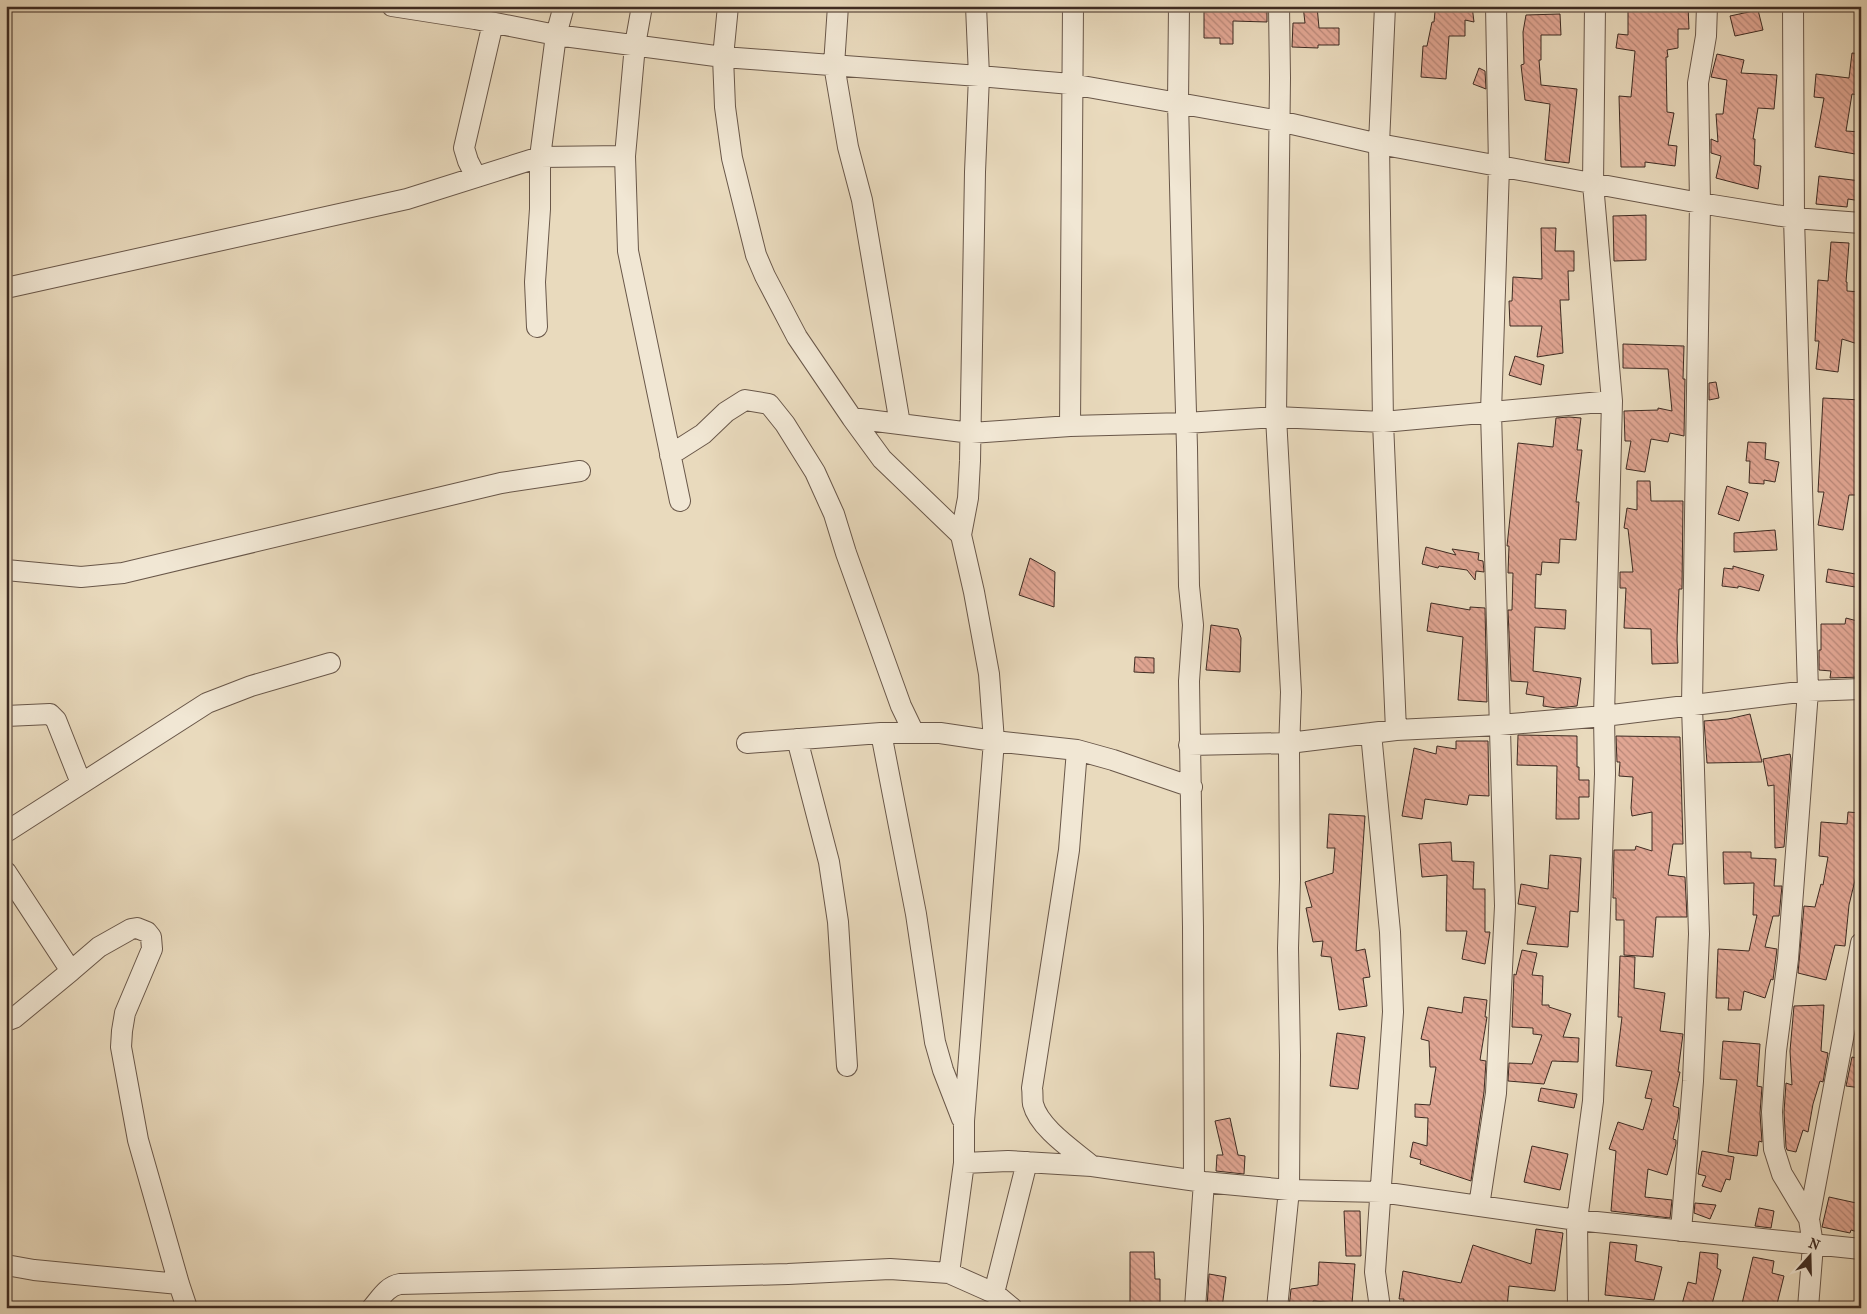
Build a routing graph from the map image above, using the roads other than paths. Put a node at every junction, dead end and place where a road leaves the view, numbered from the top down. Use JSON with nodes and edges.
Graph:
{"nodes":[{"id":1,"x":392,"y":6,"type":"edge"},
{"id":2,"x":564,"y":6,"type":"edge"},
{"id":3,"x":642,"y":6,"type":"edge"},
{"id":4,"x":728,"y":6,"type":"edge"},
{"id":5,"x":838,"y":6,"type":"edge"},
{"id":6,"x":976,"y":6,"type":"edge"},
{"id":7,"x":1073,"y":6,"type":"edge"},
{"id":8,"x":1179,"y":6,"type":"edge"},
{"id":9,"x":1279,"y":6,"type":"edge"},
{"id":10,"x":1385,"y":6,"type":"edge"},
{"id":11,"x":1496,"y":6,"type":"edge"},
{"id":12,"x":1596,"y":6,"type":"edge"},
{"id":13,"x":1707,"y":6,"type":"edge"},
{"id":14,"x":1793,"y":6,"type":"edge"},
{"id":15,"x":482,"y":16,"type":"edge"},
{"id":16,"x":556,"y":35,"type":"junction"},
{"id":17,"x":635,"y":45,"type":"junction"},
{"id":18,"x":723,"y":57,"type":"junction"},
{"id":19,"x":834,"y":65,"type":"junction"},
{"id":20,"x":979,"y":76,"type":"junction"},
{"id":21,"x":1071,"y":84,"type":"junction"},
{"id":22,"x":1178,"y":102,"type":"junction"},
{"id":23,"x":1279,"y":121,"type":"junction"},
{"id":24,"x":1379,"y":144,"type":"junction"},
{"id":25,"x":625,"y":156,"type":"junction"},
{"id":26,"x":540,"y":157,"type":"junction"},
{"id":27,"x":1499,"y":167,"type":"junction"},
{"id":28,"x":476,"y":177,"type":"junction"},
{"id":29,"x":1593,"y":184,"type":"junction"},
{"id":30,"x":1700,"y":203,"type":"junction"},
{"id":31,"x":1794,"y":218,"type":"junction"},
{"id":32,"x":1861,"y":223,"type":"edge"},
{"id":33,"x":6,"y":288,"type":"edge"},
{"id":34,"x":537,"y":327,"type":"dead end"},
{"id":35,"x":1612,"y":401,"type":"junction"},
{"id":36,"x":1491,"y":412,"type":"junction"},
{"id":37,"x":1276,"y":417,"type":"junction"},
{"id":38,"x":852,"y":418,"type":"junction"},
{"id":39,"x":1383,"y":422,"type":"junction"},
{"id":40,"x":1186,"y":423,"type":"junction"},
{"id":41,"x":900,"y":424,"type":"junction"},
{"id":42,"x":1070,"y":426,"type":"junction"},
{"id":43,"x":971,"y":433,"type":"junction"},
{"id":44,"x":670,"y":454,"type":"junction"},
{"id":45,"x":580,"y":471,"type":"dead end"},
{"id":46,"x":680,"y":501,"type":"dead end"},
{"id":47,"x":961,"y":535,"type":"junction"},
{"id":48,"x":6,"y":570,"type":"edge"},
{"id":49,"x":330,"y":663,"type":"dead end"},
{"id":50,"x":1861,"y":689,"type":"edge"},
{"id":51,"x":1808,"y":691,"type":"junction"},
{"id":52,"x":1692,"y":705,"type":"junction"},
{"id":53,"x":6,"y":716,"type":"edge"},
{"id":54,"x":1604,"y":716,"type":"junction"},
{"id":55,"x":1499,"y":725,"type":"junction"},
{"id":56,"x":1396,"y":730,"type":"junction"},
{"id":57,"x":881,"y":733,"type":"junction"},
{"id":58,"x":914,"y":733,"type":"junction"},
{"id":59,"x":1371,"y":733,"type":"junction"},
{"id":60,"x":797,"y":739,"type":"junction"},
{"id":61,"x":994,"y":741,"type":"junction"},
{"id":62,"x":747,"y":743,"type":"dead end"},
{"id":63,"x":1289,"y":743,"type":"junction"},
{"id":64,"x":1189,"y":745,"type":"junction"},
{"id":65,"x":1077,"y":750,"type":"junction"},
{"id":66,"x":82,"y":783,"type":"junction"},
{"id":67,"x":1192,"y":787,"type":"junction"},
{"id":68,"x":6,"y":832,"type":"edge"},
{"id":69,"x":6,"y":872,"type":"edge"},
{"id":70,"x":1861,"y":944,"type":"edge"},
{"id":71,"x":71,"y":971,"type":"junction"},
{"id":72,"x":6,"y":1021,"type":"edge"},
{"id":73,"x":847,"y":1066,"type":"dead end"},
{"id":74,"x":964,"y":1125,"type":"junction"},
{"id":75,"x":1027,"y":1162,"type":"junction"},
{"id":76,"x":964,"y":1163,"type":"junction"},
{"id":77,"x":1092,"y":1166,"type":"junction"},
{"id":78,"x":1199,"y":1181,"type":"junction"},
{"id":79,"x":1288,"y":1190,"type":"junction"},
{"id":80,"x":1381,"y":1192,"type":"junction"},
{"id":81,"x":1479,"y":1206,"type":"junction"},
{"id":82,"x":1577,"y":1220,"type":"junction"},
{"id":83,"x":1809,"y":1220,"type":"junction"},
{"id":84,"x":1681,"y":1231,"type":"junction"},
{"id":85,"x":1813,"y":1244,"type":"junction"},
{"id":86,"x":1861,"y":1249,"type":"edge"},
{"id":87,"x":6,"y":1265,"type":"edge"},
{"id":88,"x":949,"y":1273,"type":"junction"},
{"id":89,"x":179,"y":1284,"type":"junction"},
{"id":90,"x":994,"y":1293,"type":"junction"},
{"id":91,"x":188,"y":1308,"type":"edge"},
{"id":92,"x":372,"y":1308,"type":"edge"},
{"id":93,"x":1012,"y":1308,"type":"edge"},
{"id":94,"x":1195,"y":1308,"type":"edge"},
{"id":95,"x":1277,"y":1308,"type":"edge"},
{"id":96,"x":1380,"y":1308,"type":"edge"},
{"id":97,"x":1578,"y":1308,"type":"edge"},
{"id":98,"x":1808,"y":1308,"type":"edge"}],
"edges":[{"from":1,"to":15,"type":"street"},
{"from":2,"to":16,"type":"street"},
{"from":3,"to":17,"type":"street"},
{"from":4,"to":18,"type":"street"},
{"from":5,"to":19,"type":"street"},
{"from":6,"to":20,"type":"street"},
{"from":7,"to":21,"type":"street"},
{"from":8,"to":22,"type":"street"},
{"from":9,"to":23,"type":"street"},
{"from":10,"to":24,"type":"street"},
{"from":11,"to":27,"type":"street"},
{"from":12,"to":29,"type":"street"},
{"from":13,"to":30,"type":"street"},
{"from":14,"to":31,"type":"street"},
{"from":15,"to":16,"type":"street"},
{"from":15,"to":28,"type":"street"},
{"from":16,"to":17,"type":"street"},
{"from":16,"to":26,"type":"street"},
{"from":17,"to":18,"type":"street"},
{"from":17,"to":25,"type":"street"},
{"from":18,"to":19,"type":"street"},
{"from":18,"to":38,"type":"street"},
{"from":19,"to":20,"type":"street"},
{"from":19,"to":41,"type":"street"},
{"from":20,"to":21,"type":"street"},
{"from":20,"to":43,"type":"street"},
{"from":21,"to":22,"type":"street"},
{"from":21,"to":42,"type":"street"},
{"from":22,"to":23,"type":"street"},
{"from":22,"to":40,"type":"street"},
{"from":23,"to":24,"type":"street"},
{"from":23,"to":37,"type":"street"},
{"from":24,"to":27,"type":"street"},
{"from":24,"to":39,"type":"street"},
{"from":25,"to":26,"type":"street"},
{"from":25,"to":44,"type":"street"},
{"from":26,"to":28,"type":"street"},
{"from":26,"to":34,"type":"street"},
{"from":27,"to":29,"type":"street"},
{"from":27,"to":36,"type":"street"},
{"from":28,"to":33,"type":"street"},
{"from":29,"to":30,"type":"street"},
{"from":29,"to":35,"type":"street"},
{"from":30,"to":31,"type":"street"},
{"from":30,"to":52,"type":"street"},
{"from":31,"to":32,"type":"street"},
{"from":31,"to":51,"type":"street"},
{"from":35,"to":36,"type":"street"},
{"from":35,"to":54,"type":"street"},
{"from":36,"to":39,"type":"street"},
{"from":36,"to":55,"type":"street"},
{"from":37,"to":39,"type":"street"},
{"from":37,"to":40,"type":"street"},
{"from":37,"to":63,"type":"street"},
{"from":38,"to":41,"type":"street"},
{"from":38,"to":47,"type":"street"},
{"from":39,"to":56,"type":"street"},
{"from":40,"to":42,"type":"street"},
{"from":40,"to":64,"type":"street"},
{"from":41,"to":43,"type":"street"},
{"from":42,"to":43,"type":"street"},
{"from":43,"to":47,"type":"street"},
{"from":44,"to":46,"type":"street"},
{"from":44,"to":58,"type":"street"},
{"from":45,"to":48,"type":"street"},
{"from":47,"to":61,"type":"street"},
{"from":49,"to":66,"type":"street"},
{"from":50,"to":51,"type":"street"},
{"from":51,"to":52,"type":"street"},
{"from":51,"to":83,"type":"street"},
{"from":52,"to":54,"type":"street"},
{"from":52,"to":84,"type":"street"},
{"from":53,"to":66,"type":"street"},
{"from":54,"to":55,"type":"street"},
{"from":54,"to":82,"type":"street"},
{"from":55,"to":56,"type":"street"},
{"from":55,"to":81,"type":"street"},
{"from":56,"to":59,"type":"street"},
{"from":57,"to":58,"type":"street"},
{"from":57,"to":60,"type":"street"},
{"from":57,"to":74,"type":"street"},
{"from":58,"to":61,"type":"street"},
{"from":59,"to":63,"type":"street"},
{"from":59,"to":80,"type":"street"},
{"from":60,"to":62,"type":"street"},
{"from":60,"to":73,"type":"street"},
{"from":61,"to":65,"type":"street"},
{"from":61,"to":74,"type":"street"},
{"from":63,"to":64,"type":"street"},
{"from":63,"to":79,"type":"street"},
{"from":64,"to":67,"type":"street"},
{"from":65,"to":67,"type":"street"},
{"from":65,"to":77,"type":"street"},
{"from":66,"to":68,"type":"street"},
{"from":67,"to":78,"type":"street"},
{"from":69,"to":71,"type":"street"},
{"from":70,"to":83,"type":"street"},
{"from":71,"to":72,"type":"street"},
{"from":71,"to":89,"type":"street"},
{"from":74,"to":76,"type":"street"},
{"from":75,"to":76,"type":"street"},
{"from":75,"to":77,"type":"street"},
{"from":75,"to":90,"type":"street"},
{"from":76,"to":88,"type":"street"},
{"from":77,"to":78,"type":"street"},
{"from":78,"to":79,"type":"street"},
{"from":78,"to":94,"type":"street"},
{"from":79,"to":80,"type":"street"},
{"from":79,"to":95,"type":"street"},
{"from":80,"to":81,"type":"street"},
{"from":80,"to":96,"type":"street"},
{"from":81,"to":82,"type":"street"},
{"from":82,"to":84,"type":"street"},
{"from":82,"to":97,"type":"street"},
{"from":83,"to":85,"type":"street"},
{"from":84,"to":85,"type":"street"},
{"from":85,"to":86,"type":"street"},
{"from":85,"to":98,"type":"street"},
{"from":87,"to":89,"type":"street"},
{"from":88,"to":90,"type":"street"},
{"from":88,"to":92,"type":"street"},
{"from":89,"to":91,"type":"street"},
{"from":90,"to":93,"type":"street"}]}
